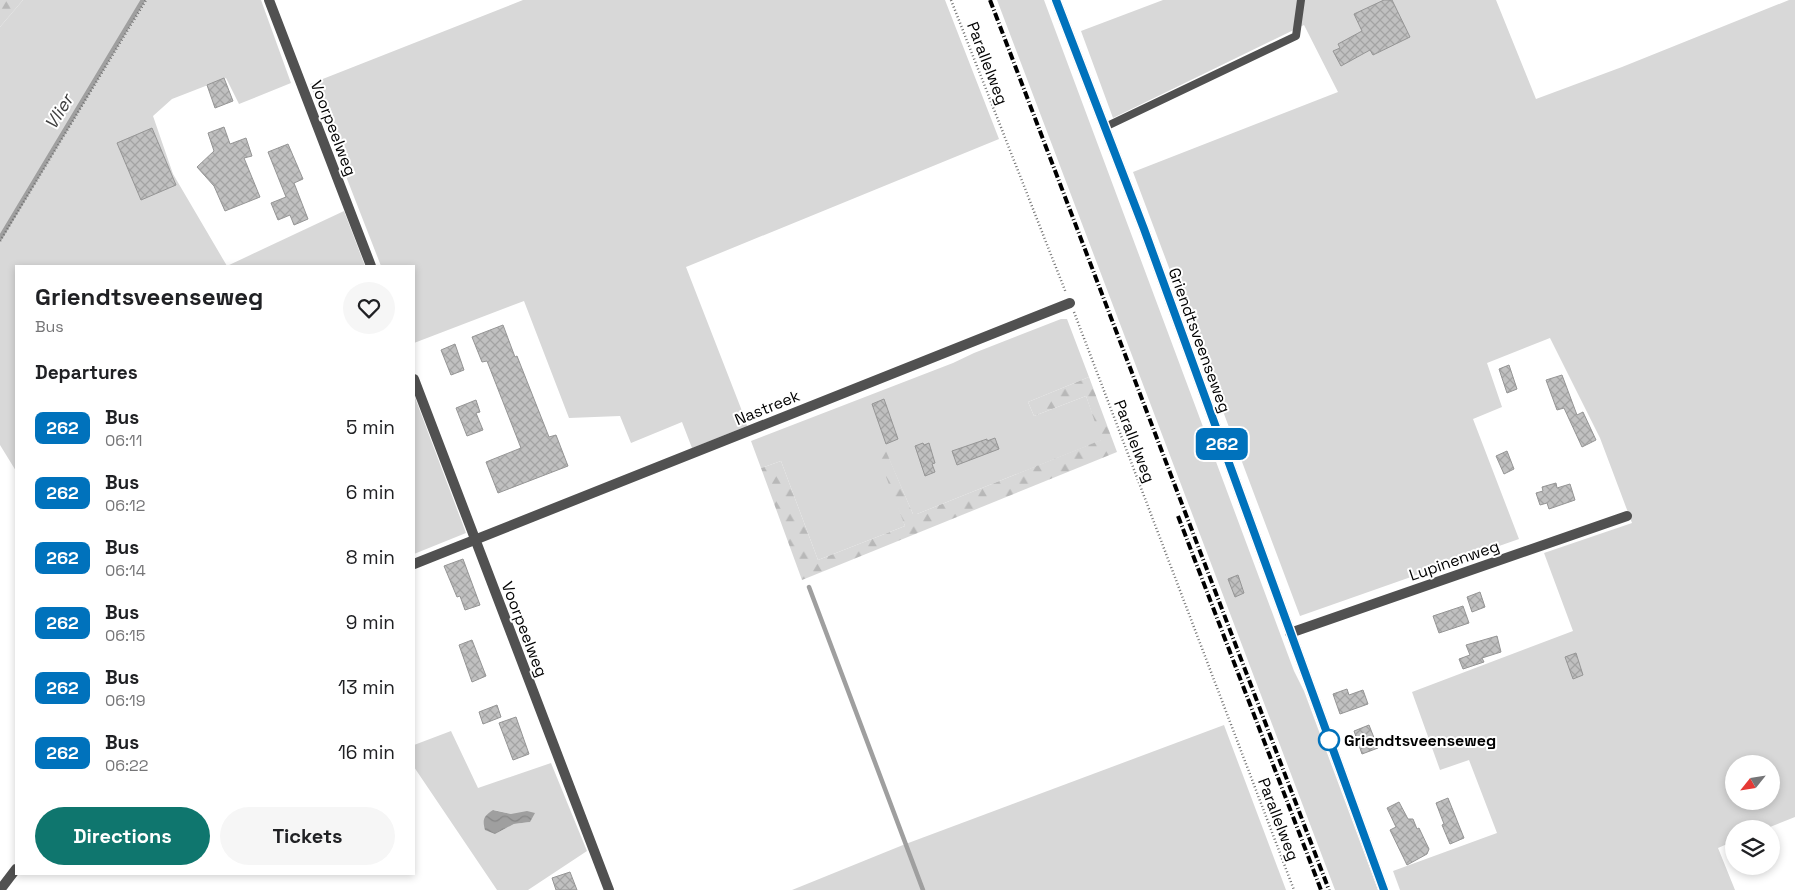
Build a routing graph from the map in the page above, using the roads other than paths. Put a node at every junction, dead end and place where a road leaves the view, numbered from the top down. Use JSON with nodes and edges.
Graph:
{"nodes":[{"id":1,"x":270,"y":0,"type":"edge"},
{"id":2,"x":1056,"y":0,"type":"edge"},
{"id":3,"x":1301,"y":0,"type":"edge"},
{"id":4,"x":1105,"y":127,"type":"junction"},
{"id":5,"x":371,"y":265,"type":"edge"},
{"id":6,"x":1070,"y":303,"type":"road end"},
{"id":7,"x":415,"y":382,"type":"edge"},
{"id":8,"x":1627,"y":516,"type":"dead end"},
{"id":9,"x":475,"y":540,"type":"junction"},
{"id":10,"x":415,"y":564,"type":"edge"},
{"id":11,"x":1290,"y":633,"type":"junction"},
{"id":12,"x":15,"y":870,"type":"edge"},
{"id":13,"x":0,"y":890,"type":"edge"},
{"id":14,"x":609,"y":890,"type":"edge"},
{"id":15,"x":1384,"y":890,"type":"edge"}],
"edges":[{"from":1,"to":5,"type":"street","name":"Voorpeelweg"},
{"from":2,"to":4,"type":"street","name":"Griendtsveenseweg"},
{"from":3,"to":4,"type":"lane"},
{"from":4,"to":11,"type":"street","name":"Griendtsveenseweg"},
{"from":6,"to":9,"type":"street","name":"Nastreek"},
{"from":7,"to":9,"type":"street","name":"Voorpeelweg"},
{"from":8,"to":11,"type":"street","name":"Lupinenweg"},
{"from":9,"to":10,"type":"street","name":"Nastreek"},
{"from":9,"to":14,"type":"street","name":"Voorpeelweg"},
{"from":11,"to":15,"type":"street","name":"Griendtsveenseweg"},
{"from":12,"to":13,"type":"street"}]}
